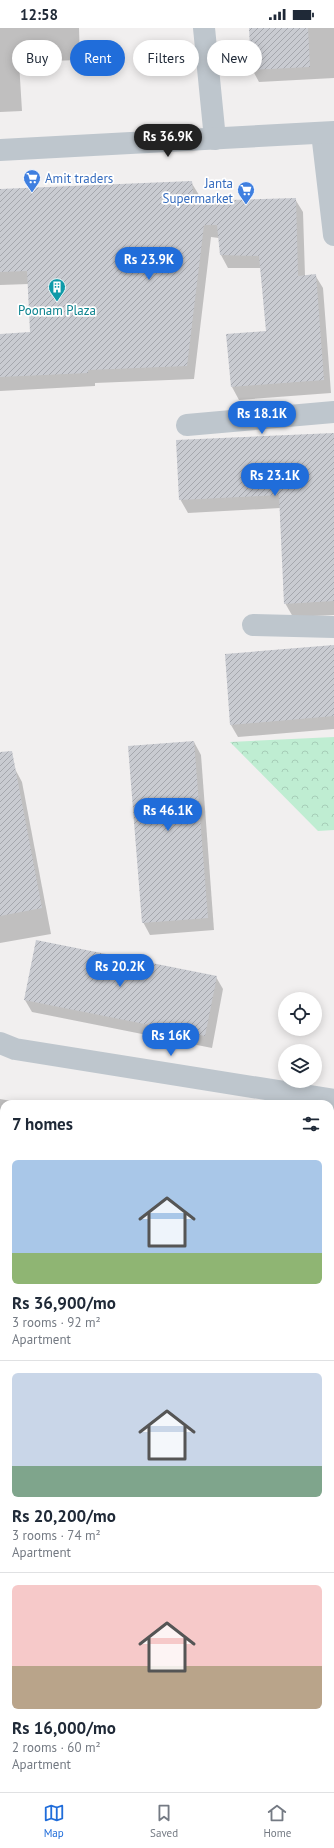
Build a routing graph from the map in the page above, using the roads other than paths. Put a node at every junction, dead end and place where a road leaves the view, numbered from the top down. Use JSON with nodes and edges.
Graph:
{"nodes":[{"id":1,"x":204,"y":28,"type":"edge"},
{"id":2,"x":328,"y":133,"type":"edge"},
{"id":3,"x":215,"y":139,"type":"junction"},
{"id":4,"x":0,"y":150,"type":"edge"},
{"id":5,"x":334,"y":235,"type":"edge"},
{"id":6,"x":334,"y":412,"type":"edge"},
{"id":7,"x":187,"y":425,"type":"dead end"},
{"id":8,"x":253,"y":626,"type":"dead end"},
{"id":9,"x":334,"y":627,"type":"edge"},
{"id":10,"x":0,"y":1043,"type":"edge"},
{"id":11,"x":334,"y":1100,"type":"edge"}],
"edges":[{"from":1,"to":3,"type":"street"},
{"from":2,"to":3,"type":"street"},
{"from":2,"to":5,"type":"street"},
{"from":3,"to":4,"type":"street"},
{"from":6,"to":7,"type":"street"},
{"from":8,"to":9,"type":"street"},
{"from":10,"to":11,"type":"street"}]}
